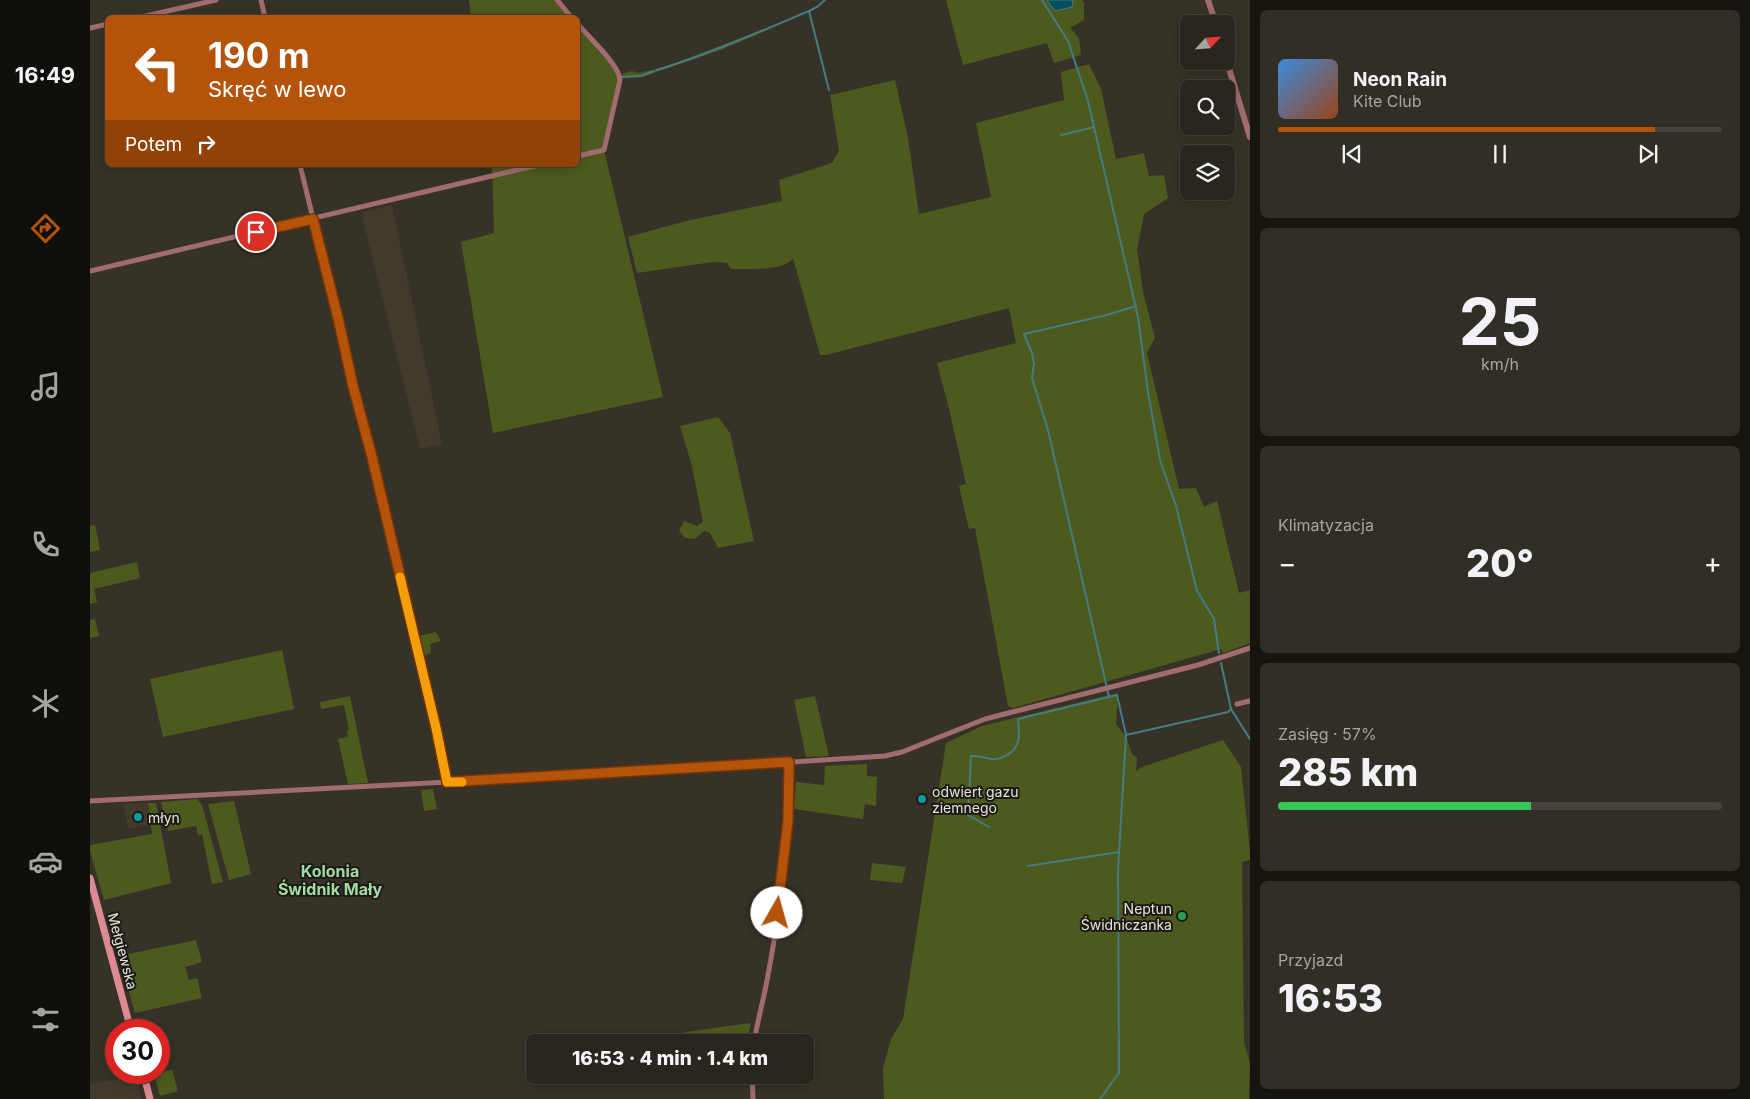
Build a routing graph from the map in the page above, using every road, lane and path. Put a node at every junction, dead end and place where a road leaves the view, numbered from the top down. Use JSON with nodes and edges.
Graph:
{"nodes":[{"id":1,"x":216,"y":0,"type":"edge"},
{"id":2,"x":261,"y":0,"type":"edge"},
{"id":3,"x":557,"y":0,"type":"edge"},
{"id":4,"x":1208,"y":0,"type":"edge"},
{"id":5,"x":150,"y":15,"type":"edge"},
{"id":6,"x":264,"y":15,"type":"edge"},
{"id":7,"x":570,"y":15,"type":"edge"},
{"id":8,"x":1213,"y":15,"type":"edge"},
{"id":9,"x":105,"y":25,"type":"edge"},
{"id":10,"x":580,"y":26,"type":"edge"},
{"id":11,"x":90,"y":28,"type":"edge"},
{"id":12,"x":1229,"y":70,"type":"edge"},
{"id":13,"x":1250,"y":137,"type":"edge"},
{"id":14,"x":580,"y":156,"type":"edge"},
{"id":15,"x":300,"y":167,"type":"edge"},
{"id":16,"x":530,"y":167,"type":"edge"},
{"id":17,"x":313,"y":219,"type":"junction"},
{"id":18,"x":90,"y":271,"type":"edge"},
{"id":19,"x":1250,"y":648,"type":"edge"},
{"id":20,"x":1250,"y":701,"type":"edge"},
{"id":21,"x":1237,"y":704,"type":"dead end"},
{"id":22,"x":789,"y":762,"type":"junction"},
{"id":23,"x":447,"y":782,"type":"junction"},
{"id":24,"x":90,"y":801,"type":"edge"},
{"id":25,"x":90,"y":878,"type":"edge"},
{"id":26,"x":128,"y":1019,"type":"edge"},
{"id":27,"x":756,"y":1034,"type":"edge"},
{"id":28,"x":146,"y":1084,"type":"edge"},
{"id":29,"x":752,"y":1084,"type":"edge"},
{"id":30,"x":150,"y":1099,"type":"edge"},
{"id":31,"x":753,"y":1099,"type":"edge"}],
"edges":[{"from":1,"to":5,"type":"street"},
{"from":2,"to":6,"type":"street"},
{"from":3,"to":7,"type":"street"},
{"from":4,"to":8,"type":"street"},
{"from":9,"to":11,"type":"street"},
{"from":10,"to":14,"type":"street"},
{"from":12,"to":13,"type":"street"},
{"from":15,"to":17,"type":"street"},
{"from":16,"to":17,"type":"street"},
{"from":17,"to":18,"type":"street"},
{"from":17,"to":23,"type":"street"},
{"from":19,"to":22,"type":"street"},
{"from":20,"to":21,"type":"street"},
{"from":22,"to":23,"type":"street"},
{"from":22,"to":27,"type":"street"},
{"from":23,"to":24,"type":"street"},
{"from":25,"to":26,"type":"main road","name":"Mełgiewska"},
{"from":28,"to":30,"type":"main road"},
{"from":29,"to":31,"type":"street"}]}
